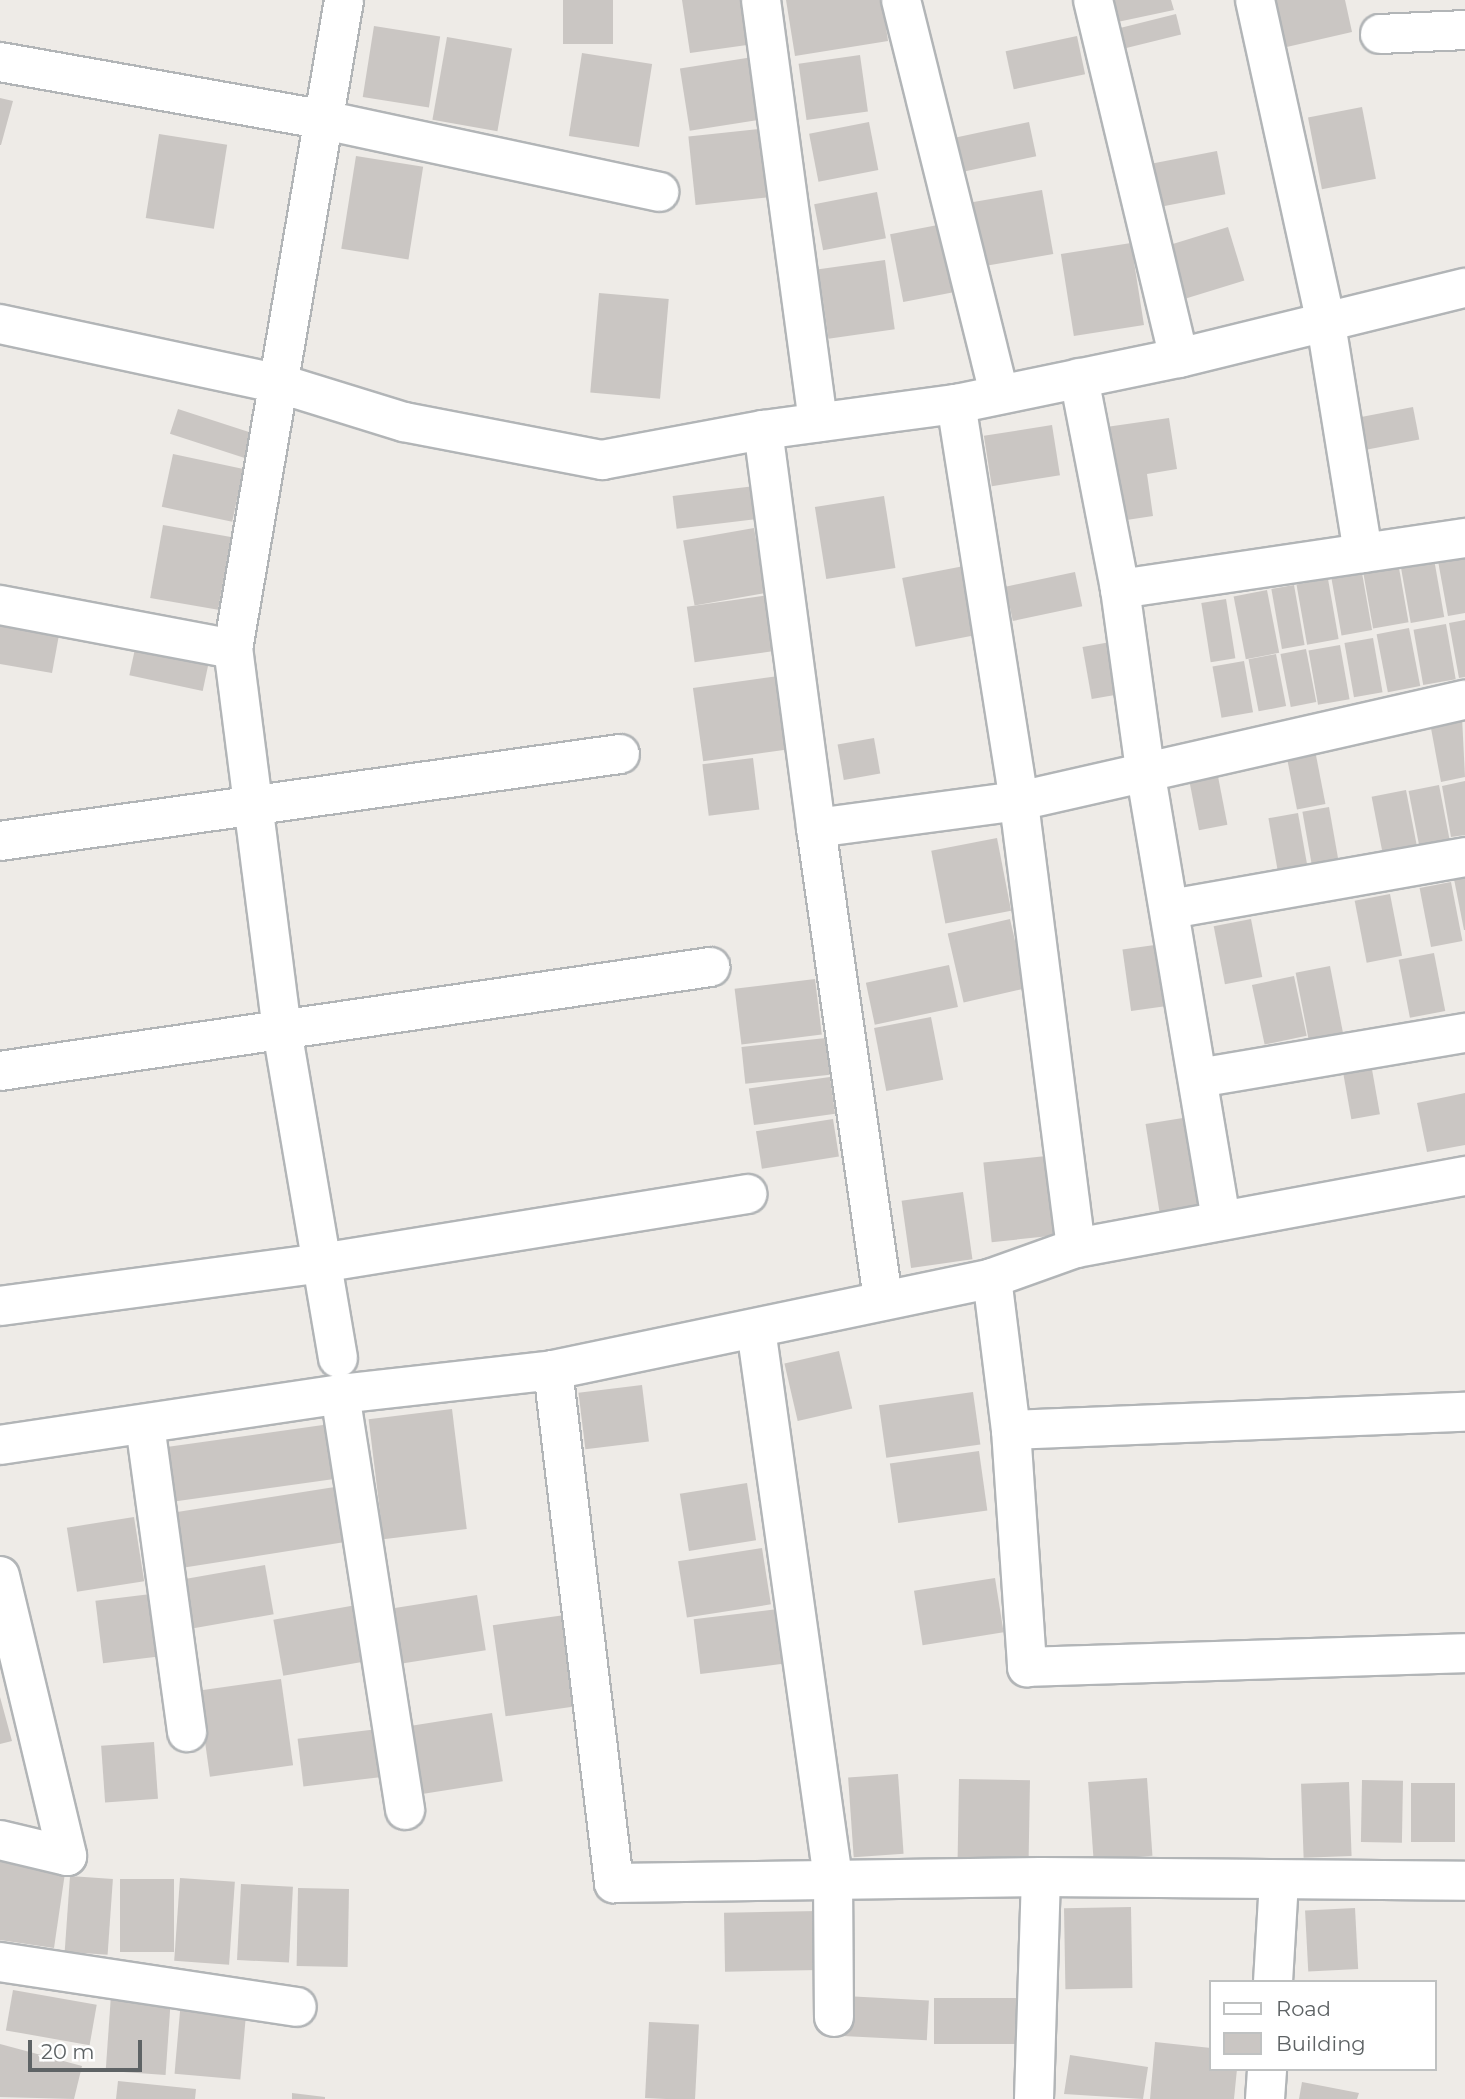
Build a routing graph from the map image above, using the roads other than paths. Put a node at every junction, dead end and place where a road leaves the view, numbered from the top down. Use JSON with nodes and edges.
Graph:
{"nodes":[{"id":1,"x":344,"y":0,"type":"edge"},
{"id":2,"x":761,"y":0,"type":"edge"},
{"id":3,"x":901,"y":0,"type":"edge"},
{"id":4,"x":1093,"y":0,"type":"edge"},
{"id":5,"x":1255,"y":0,"type":"edge"},
{"id":6,"x":1465,"y":30,"type":"edge"},
{"id":7,"x":1380,"y":34,"type":"dead end"},
{"id":8,"x":0,"y":62,"type":"edge"},
{"id":9,"x":324,"y":120,"type":"junction"},
{"id":10,"x":659,"y":192,"type":"dead end"},
{"id":11,"x":1465,"y":288,"type":"edge"},
{"id":12,"x":0,"y":324,"type":"edge"},
{"id":13,"x":1326,"y":324,"type":"junction"},
{"id":14,"x":1179,"y":358,"type":"junction"},
{"id":15,"x":1079,"y":378,"type":"junction"},
{"id":16,"x":281,"y":384,"type":"junction"},
{"id":17,"x":999,"y":394,"type":"junction"},
{"id":18,"x":956,"y":404,"type":"junction"},
{"id":19,"x":818,"y":422,"type":"junction"},
{"id":20,"x":763,"y":430,"type":"junction"},
{"id":21,"x":1465,"y":538,"type":"edge"},
{"id":22,"x":1363,"y":553,"type":"junction"},
{"id":23,"x":1120,"y":589,"type":"junction"},
{"id":24,"x":0,"y":605,"type":"edge"},
{"id":25,"x":233,"y":649,"type":"junction"},
{"id":26,"x":1465,"y":700,"type":"edge"},
{"id":27,"x":621,"y":754,"type":"dead end"},
{"id":28,"x":1145,"y":770,"type":"junction"},
{"id":29,"x":1019,"y":801,"type":"junction"},
{"id":30,"x":250,"y":805,"type":"junction"},
{"id":31,"x":817,"y":828,"type":"junction"},
{"id":32,"x":0,"y":841,"type":"edge"},
{"id":33,"x":1465,"y":858,"type":"edge"},
{"id":34,"x":1171,"y":909,"type":"junction"},
{"id":35,"x":710,"y":967,"type":"dead end"},
{"id":36,"x":282,"y":1030,"type":"junction"},
{"id":37,"x":1465,"y":1033,"type":"edge"},
{"id":38,"x":0,"y":1071,"type":"edge"},
{"id":39,"x":1198,"y":1078,"type":"junction"},
{"id":40,"x":1465,"y":1176,"type":"edge"},
{"id":41,"x":747,"y":1194,"type":"dead end"},
{"id":42,"x":1222,"y":1220,"type":"junction"},
{"id":43,"x":1076,"y":1248,"type":"junction"},
{"id":44,"x":321,"y":1263,"type":"junction"},
{"id":45,"x":992,"y":1278,"type":"junction"},
{"id":46,"x":883,"y":1299,"type":"junction"},
{"id":47,"x":0,"y":1306,"type":"edge"},
{"id":48,"x":755,"y":1329,"type":"junction"},
{"id":49,"x":553,"y":1370,"type":"junction"},
{"id":50,"x":339,"y":1376,"type":"junction"},
{"id":51,"x":1465,"y":1412,"type":"edge"},
{"id":52,"x":145,"y":1425,"type":"junction"},
{"id":53,"x":1012,"y":1430,"type":"junction"},
{"id":54,"x":0,"y":1445,"type":"edge"},
{"id":55,"x":0,"y":1576,"type":"edge"},
{"id":56,"x":1465,"y":1653,"type":"edge"},
{"id":57,"x":10,"y":1658,"type":"edge"},
{"id":58,"x":187,"y":1732,"type":"dead end"},
{"id":59,"x":405,"y":1810,"type":"dead end"},
{"id":60,"x":0,"y":1840,"type":"edge"},
{"id":61,"x":1041,"y":1877,"type":"junction"},
{"id":62,"x":833,"y":1878,"type":"junction"},
{"id":63,"x":1279,"y":1881,"type":"junction"},
{"id":64,"x":1465,"y":1881,"type":"edge"},
{"id":65,"x":0,"y":1962,"type":"edge"},
{"id":66,"x":1273,"y":1980,"type":"edge"},
{"id":67,"x":297,"y":2007,"type":"dead end"},
{"id":68,"x":834,"y":2017,"type":"dead end"},
{"id":69,"x":1267,"y":2071,"type":"edge"},
{"id":70,"x":1034,"y":2099,"type":"edge"},
{"id":71,"x":1265,"y":2099,"type":"edge"}],
"edges":[{"from":1,"to":9,"type":"street"},
{"from":2,"to":19,"type":"street"},
{"from":3,"to":17,"type":"street"},
{"from":4,"to":14,"type":"street"},
{"from":5,"to":13,"type":"street"},
{"from":6,"to":7,"type":"street"},
{"from":8,"to":9,"type":"street"},
{"from":9,"to":10,"type":"street"},
{"from":9,"to":16,"type":"street"},
{"from":11,"to":13,"type":"street"},
{"from":12,"to":16,"type":"street"},
{"from":13,"to":14,"type":"street"},
{"from":13,"to":22,"type":"street"},
{"from":14,"to":15,"type":"street"},
{"from":15,"to":17,"type":"street"},
{"from":15,"to":23,"type":"street"},
{"from":16,"to":20,"type":"street"},
{"from":16,"to":25,"type":"street"},
{"from":17,"to":18,"type":"street"},
{"from":18,"to":19,"type":"street"},
{"from":18,"to":29,"type":"street"},
{"from":19,"to":20,"type":"street"},
{"from":20,"to":31,"type":"street"},
{"from":21,"to":22,"type":"street"},
{"from":22,"to":23,"type":"street"},
{"from":23,"to":28,"type":"street"},
{"from":24,"to":25,"type":"street"},
{"from":25,"to":30,"type":"street"},
{"from":26,"to":28,"type":"street"},
{"from":27,"to":30,"type":"street"},
{"from":28,"to":29,"type":"street"},
{"from":28,"to":34,"type":"street"},
{"from":29,"to":31,"type":"street"},
{"from":29,"to":43,"type":"street"},
{"from":30,"to":32,"type":"street"},
{"from":30,"to":36,"type":"street"},
{"from":31,"to":46,"type":"street"},
{"from":33,"to":34,"type":"street"},
{"from":34,"to":39,"type":"street"},
{"from":35,"to":36,"type":"street"},
{"from":36,"to":38,"type":"street"},
{"from":36,"to":44,"type":"street"},
{"from":37,"to":39,"type":"street"},
{"from":39,"to":42,"type":"street"},
{"from":40,"to":42,"type":"street"},
{"from":41,"to":44,"type":"street"},
{"from":42,"to":43,"type":"street"},
{"from":43,"to":45,"type":"street"},
{"from":44,"to":47,"type":"street"},
{"from":44,"to":50,"type":"street"},
{"from":45,"to":46,"type":"street"},
{"from":45,"to":53,"type":"street"},
{"from":46,"to":48,"type":"street"},
{"from":48,"to":49,"type":"street"},
{"from":48,"to":62,"type":"street"},
{"from":49,"to":50,"type":"street"},
{"from":49,"to":62,"type":"street"},
{"from":50,"to":52,"type":"street"},
{"from":50,"to":59,"type":"street"},
{"from":51,"to":53,"type":"street"},
{"from":52,"to":54,"type":"street"},
{"from":52,"to":58,"type":"street"},
{"from":53,"to":56,"type":"street"},
{"from":55,"to":57,"type":"street"},
{"from":57,"to":60,"type":"street"},
{"from":61,"to":62,"type":"street"},
{"from":61,"to":63,"type":"street"},
{"from":61,"to":70,"type":"street"},
{"from":62,"to":68,"type":"street"},
{"from":63,"to":64,"type":"street"},
{"from":63,"to":66,"type":"street"},
{"from":65,"to":67,"type":"street"},
{"from":69,"to":71,"type":"street"}]}
